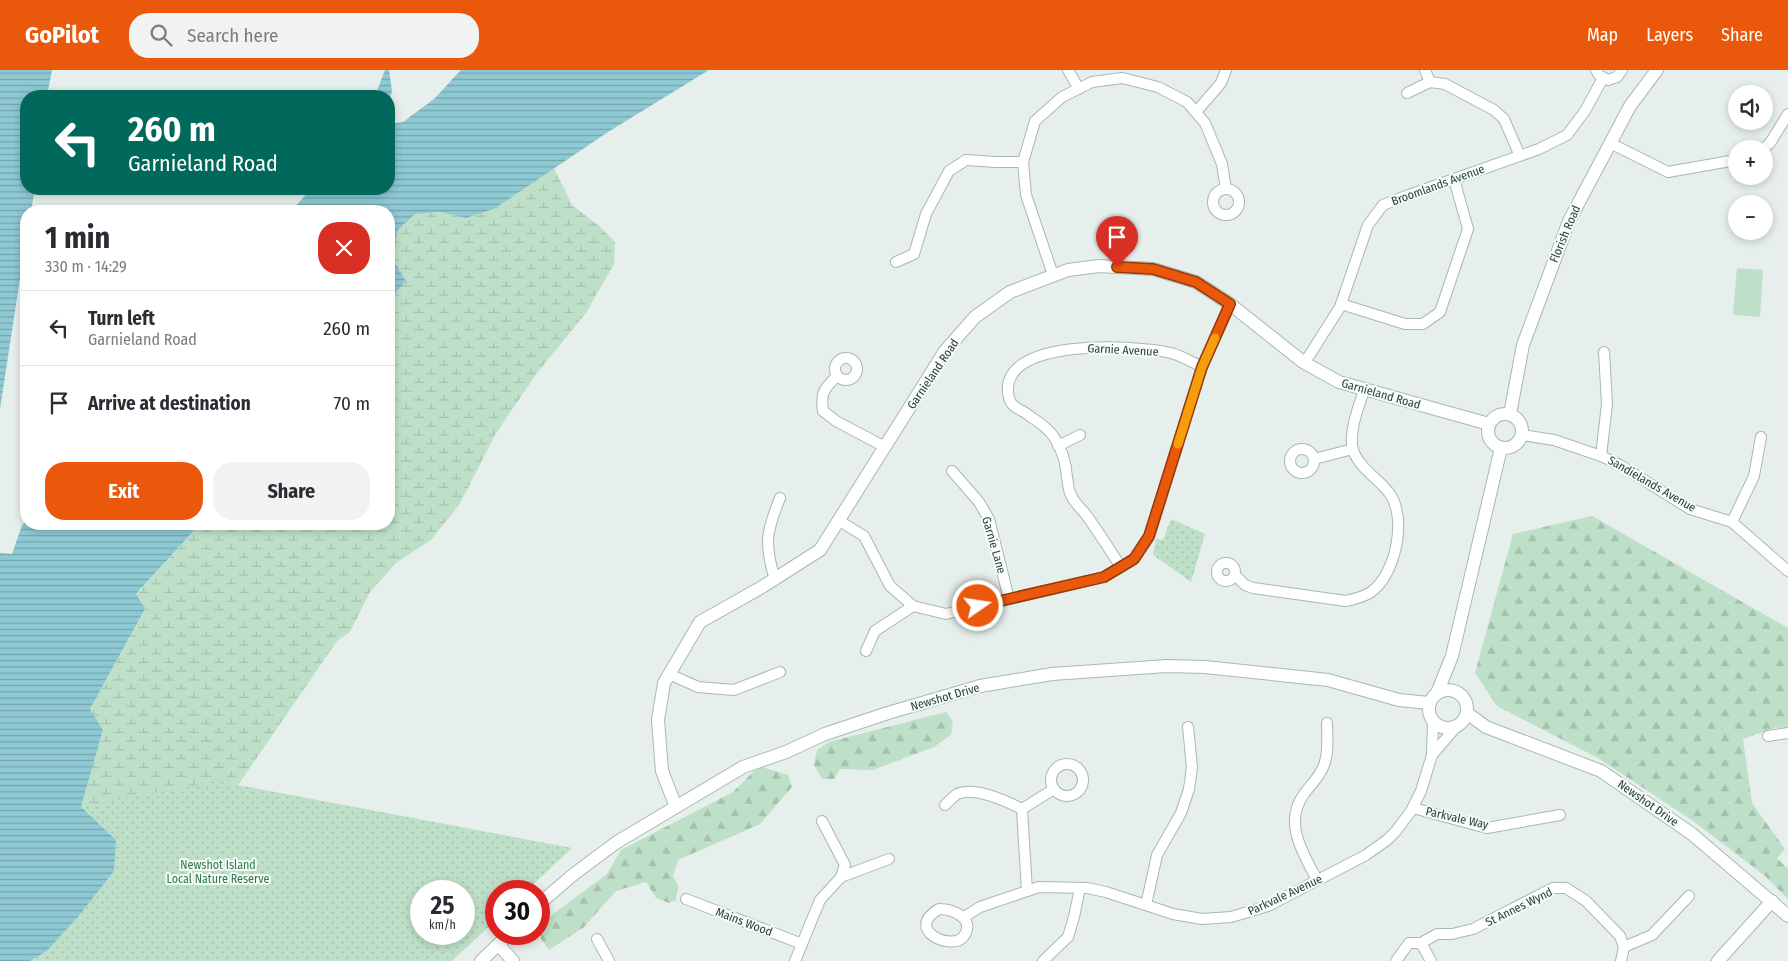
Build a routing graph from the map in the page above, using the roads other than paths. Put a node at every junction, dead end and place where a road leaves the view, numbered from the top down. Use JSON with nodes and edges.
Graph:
{"nodes":[{"id":1,"x":1068,"y":70,"type":"edge"},
{"id":2,"x":1226,"y":70,"type":"edge"},
{"id":3,"x":1425,"y":70,"type":"edge"},
{"id":4,"x":1622,"y":70,"type":"edge"},
{"id":5,"x":1658,"y":70,"type":"edge"},
{"id":6,"x":1599,"y":74,"type":"edge"},
{"id":7,"x":1430,"y":82,"type":"junction"},
{"id":8,"x":1078,"y":89,"type":"junction"},
{"id":9,"x":1407,"y":92,"type":"dead end"},
{"id":10,"x":1196,"y":112,"type":"junction"},
{"id":11,"x":1788,"y":114,"type":"edge"},
{"id":12,"x":1772,"y":140,"type":"edge"},
{"id":13,"x":1610,"y":143,"type":"junction"},
{"id":14,"x":1520,"y":156,"type":"junction"},
{"id":15,"x":1728,"y":161,"type":"edge"},
{"id":16,"x":1024,"y":162,"type":"junction"},
{"id":17,"x":1454,"y":179,"type":"junction"},
{"id":18,"x":1226,"y":189,"type":"dead end"},
{"id":19,"x":896,"y":262,"type":"dead end"},
{"id":20,"x":1052,"y":275,"type":"junction"},
{"id":21,"x":1230,"y":304,"type":"junction"},
{"id":22,"x":1341,"y":304,"type":"junction"},
{"id":23,"x":1604,"y":352,"type":"dead end"},
{"id":24,"x":1304,"y":362,"type":"junction"},
{"id":25,"x":1202,"y":367,"type":"junction"},
{"id":26,"x":837,"y":376,"type":"dead end"},
{"id":27,"x":1364,"y":390,"type":"junction"},
{"id":28,"x":1510,"y":414,"type":"junction"},
{"id":29,"x":1489,"y":424,"type":"junction"},
{"id":30,"x":1080,"y":435,"type":"dead end"},
{"id":31,"x":1522,"y":435,"type":"junction"},
{"id":32,"x":1761,"y":437,"type":"dead end"},
{"id":33,"x":1058,"y":446,"type":"junction"},
{"id":34,"x":885,"y":447,"type":"junction"},
{"id":35,"x":1501,"y":448,"type":"junction"},
{"id":36,"x":1353,"y":449,"type":"junction"},
{"id":37,"x":1601,"y":456,"type":"junction"},
{"id":38,"x":1314,"y":459,"type":"dead end"},
{"id":39,"x":952,"y":471,"type":"dead end"},
{"id":40,"x":780,"y":498,"type":"dead end"},
{"id":41,"x":838,"y":520,"type":"junction"},
{"id":42,"x":1732,"y":522,"type":"junction"},
{"id":43,"x":1121,"y":567,"type":"junction"},
{"id":44,"x":1788,"y":571,"type":"edge"},
{"id":45,"x":1235,"y":575,"type":"dead end"},
{"id":46,"x":775,"y":580,"type":"junction"},
{"id":47,"x":1009,"y":599,"type":"junction"},
{"id":48,"x":913,"y":606,"type":"junction"},
{"id":49,"x":866,"y":651,"type":"dead end"},
{"id":50,"x":1452,"y":656,"type":"junction"},
{"id":51,"x":780,"y":672,"type":"dead end"},
{"id":52,"x":669,"y":674,"type":"junction"},
{"id":53,"x":1451,"y":690,"type":"junction"},
{"id":54,"x":1433,"y":698,"type":"junction"},
{"id":55,"x":1399,"y":700,"type":"junction"},
{"id":56,"x":1467,"y":713,"type":"junction"},
{"id":57,"x":1432,"y":720,"type":"junction"},
{"id":58,"x":1327,"y":723,"type":"dead end"},
{"id":59,"x":1458,"y":726,"type":"junction"},
{"id":60,"x":1188,"y":727,"type":"dead end"},
{"id":61,"x":1486,"y":727,"type":"junction"},
{"id":62,"x":1788,"y":733,"type":"edge"},
{"id":63,"x":1768,"y":736,"type":"dead end"},
{"id":64,"x":1432,"y":754,"type":"junction"},
{"id":65,"x":1054,"y":789,"type":"dead end"},
{"id":66,"x":945,"y":805,"type":"dead end"},
{"id":67,"x":676,"y":807,"type":"junction"},
{"id":68,"x":1413,"y":808,"type":"junction"},
{"id":69,"x":1022,"y":809,"type":"junction"},
{"id":70,"x":1560,"y":815,"type":"dead end"},
{"id":71,"x":822,"y":821,"type":"dead end"},
{"id":72,"x":889,"y":859,"type":"dead end"},
{"id":73,"x":841,"y":877,"type":"junction"},
{"id":74,"x":1317,"y":880,"type":"junction"},
{"id":75,"x":1080,"y":888,"type":"junction"},
{"id":76,"x":1026,"y":892,"type":"junction"},
{"id":77,"x":550,"y":895,"type":"edge"},
{"id":78,"x":1689,"y":896,"type":"dead end"},
{"id":79,"x":686,"y":900,"type":"dead end"},
{"id":80,"x":1772,"y":901,"type":"junction"},
{"id":81,"x":1146,"y":905,"type":"junction"},
{"id":82,"x":1788,"y":916,"type":"edge"},
{"id":83,"x":964,"y":917,"type":"dead end"},
{"id":84,"x":597,"y":940,"type":"dead end"},
{"id":85,"x":1421,"y":943,"type":"junction"},
{"id":86,"x":802,"y":944,"type":"junction"},
{"id":87,"x":499,"y":945,"type":"joint"},
{"id":88,"x":1624,"y":947,"type":"junction"},
{"id":89,"x":481,"y":961,"type":"edge"},
{"id":90,"x":513,"y":961,"type":"edge"},
{"id":91,"x":609,"y":961,"type":"edge"},
{"id":92,"x":795,"y":961,"type":"edge"},
{"id":93,"x":1043,"y":961,"type":"edge"},
{"id":94,"x":1396,"y":961,"type":"edge"},
{"id":95,"x":1431,"y":961,"type":"edge"},
{"id":96,"x":1621,"y":961,"type":"edge"},
{"id":97,"x":1718,"y":961,"type":"edge"}],
"edges":[{"from":1,"to":8,"type":"street"},
{"from":2,"to":10,"type":"street"},
{"from":3,"to":7,"type":"street"},
{"from":4,"to":6,"type":"street","name":"Broomlands Avenue"},
{"from":5,"to":13,"type":"street","name":"Florish Road"},
{"from":6,"to":14,"type":"street","name":"Broomlands Avenue"},
{"from":7,"to":9,"type":"street"},
{"from":7,"to":14,"type":"street"},
{"from":8,"to":10,"type":"street"},
{"from":8,"to":16,"type":"street"},
{"from":10,"to":18,"type":"street"},
{"from":11,"to":12,"type":"street"},
{"from":13,"to":15,"type":"street"},
{"from":13,"to":28,"type":"street","name":"Florish Road"},
{"from":14,"to":17,"type":"street","name":"Broomlands Avenue"},
{"from":16,"to":19,"type":"street"},
{"from":16,"to":20,"type":"street"},
{"from":17,"to":22,"type":"street","name":"Broomlands Avenue"},
{"from":17,"to":22,"type":"street"},
{"from":20,"to":21,"type":"street","name":"Garnieland Road"},
{"from":20,"to":34,"type":"street","name":"Garnieland Road"},
{"from":21,"to":24,"type":"street","name":"Garnieland Road"},
{"from":21,"to":25,"type":"street"},
{"from":22,"to":24,"type":"street","name":"Broomlands Avenue"},
{"from":23,"to":37,"type":"street","name":"Sandielands Avenue"},
{"from":24,"to":27,"type":"street","name":"Garnieland Road"},
{"from":25,"to":33,"type":"street","name":"Garnie Avenue"},
{"from":25,"to":43,"type":"street"},
{"from":26,"to":34,"type":"street"},
{"from":27,"to":29,"type":"street","name":"Garnieland Road"},
{"from":27,"to":36,"type":"street"},
{"from":28,"to":29,"type":"street"},
{"from":28,"to":31,"type":"street"},
{"from":29,"to":35,"type":"street"},
{"from":30,"to":33,"type":"street"},
{"from":31,"to":35,"type":"street"},
{"from":31,"to":37,"type":"street","name":"Sandielands Avenue"},
{"from":32,"to":42,"type":"street"},
{"from":33,"to":43,"type":"street","name":"Garnie Avenue"},
{"from":34,"to":41,"type":"street","name":"Garnieland Road"},
{"from":35,"to":50,"type":"street"},
{"from":36,"to":38,"type":"street"},
{"from":36,"to":45,"type":"street"},
{"from":37,"to":42,"type":"street","name":"Sandielands Avenue"},
{"from":39,"to":47,"type":"street","name":"Garnie Lane"},
{"from":40,"to":46,"type":"street"},
{"from":41,"to":46,"type":"street","name":"Garnieland Road"},
{"from":41,"to":48,"type":"street"},
{"from":42,"to":44,"type":"street","name":"Sandielands Avenue"},
{"from":43,"to":47,"type":"street"},
{"from":46,"to":52,"type":"street","name":"Garnieland Road"},
{"from":47,"to":48,"type":"street"},
{"from":48,"to":49,"type":"street"},
{"from":50,"to":53,"type":"street"},
{"from":50,"to":54,"type":"street"},
{"from":51,"to":52,"type":"street"},
{"from":52,"to":67,"type":"street","name":"Garnieland Road"},
{"from":53,"to":54,"type":"street"},
{"from":53,"to":56,"type":"street"},
{"from":54,"to":55,"type":"street","name":"Newshot Drive"},
{"from":54,"to":57,"type":"street"},
{"from":55,"to":57,"type":"street","name":"Newshot Drive"},
{"from":55,"to":67,"type":"street","name":"Newshot Drive"},
{"from":56,"to":59,"type":"street"},
{"from":56,"to":61,"type":"street","name":"Newshot Drive"},
{"from":57,"to":59,"type":"street"},
{"from":57,"to":64,"type":"street","name":"Parkvale Avenue"},
{"from":58,"to":74,"type":"street"},
{"from":59,"to":61,"type":"street","name":"Newshot Drive"},
{"from":59,"to":64,"type":"street","name":"Parkvale Avenue"},
{"from":60,"to":81,"type":"street"},
{"from":61,"to":80,"type":"street","name":"Newshot Drive"},
{"from":62,"to":63,"type":"street"},
{"from":64,"to":68,"type":"street","name":"Parkvale Avenue"},
{"from":65,"to":69,"type":"street"},
{"from":66,"to":69,"type":"street"},
{"from":67,"to":77,"type":"street","name":"Newshot Drive"},
{"from":68,"to":70,"type":"street","name":"Parkvale Way"},
{"from":68,"to":74,"type":"street","name":"Parkvale Avenue"},
{"from":69,"to":76,"type":"street"},
{"from":71,"to":73,"type":"street"},
{"from":72,"to":73,"type":"street"},
{"from":73,"to":86,"type":"street"},
{"from":74,"to":81,"type":"street","name":"Parkvale Avenue"},
{"from":75,"to":76,"type":"street","name":"Parkvale Avenue"},
{"from":75,"to":81,"type":"street","name":"Parkvale Avenue"},
{"from":75,"to":93,"type":"street"},
{"from":76,"to":83,"type":"street","name":"Parkvale Avenue"},
{"from":78,"to":88,"type":"street"},
{"from":79,"to":86,"type":"street","name":"Mains Wood"},
{"from":80,"to":82,"type":"street","name":"Newshot Drive"},
{"from":80,"to":97,"type":"street"},
{"from":84,"to":91,"type":"street"},
{"from":85,"to":88,"type":"street","name":"St Annes Wynd"},
{"from":85,"to":94,"type":"street","name":"St Annes Wynd"},
{"from":85,"to":95,"type":"street"},
{"from":86,"to":92,"type":"street"},
{"from":87,"to":89,"type":"street"},
{"from":87,"to":90,"type":"street"},
{"from":88,"to":96,"type":"street"}]}
